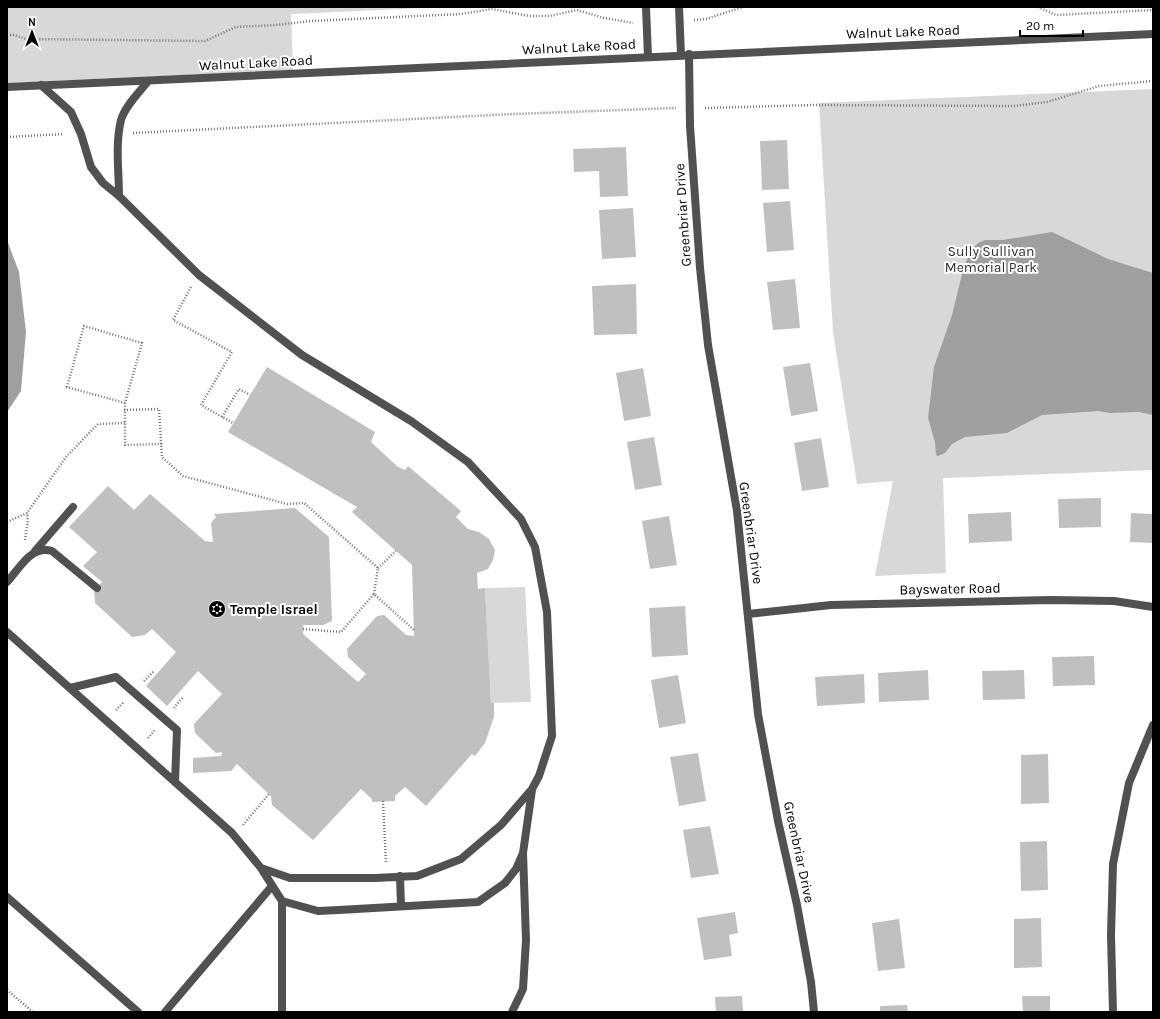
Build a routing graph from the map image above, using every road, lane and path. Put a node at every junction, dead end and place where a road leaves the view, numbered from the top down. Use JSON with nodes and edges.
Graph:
{"nodes":[{"id":1,"x":646,"y":7,"type":"edge"},
{"id":2,"x":678,"y":7,"type":"edge"},
{"id":3,"x":743,"y":7,"type":"edge"},
{"id":4,"x":1038,"y":7,"type":"edge"},
{"id":5,"x":1153,"y":10,"type":"edge"},
{"id":6,"x":647,"y":22,"type":"junction"},
{"id":7,"x":679,"y":22,"type":"junction"},
{"id":8,"x":1153,"y":34,"type":"edge"},
{"id":9,"x":7,"y":35,"type":"edge"},
{"id":10,"x":685,"y":55,"type":"junction"},
{"id":11,"x":648,"y":57,"type":"junction"},
{"id":12,"x":1153,"y":81,"type":"edge"},
{"id":13,"x":148,"y":82,"type":"junction"},
{"id":14,"x":41,"y":85,"type":"junction"},
{"id":15,"x":7,"y":86,"type":"edge"},
{"id":16,"x":690,"y":108,"type":"junction"},
{"id":17,"x":81,"y":134,"type":"junction"},
{"id":18,"x":120,"y":134,"type":"junction"},
{"id":19,"x":7,"y":137,"type":"edge"},
{"id":20,"x":120,"y":196,"type":"junction"},
{"id":21,"x":199,"y":275,"type":"junction"},
{"id":22,"x":250,"y":395,"type":"dead end"},
{"id":23,"x":125,"y":403,"type":"junction"},
{"id":24,"x":124,"y":410,"type":"junction"},
{"id":25,"x":222,"y":417,"type":"junction"},
{"id":26,"x":125,"y":423,"type":"junction"},
{"id":27,"x":233,"y":423,"type":"dead end"},
{"id":28,"x":162,"y":444,"type":"junction"},
{"id":29,"x":73,"y":507,"type":"dead end"},
{"id":30,"x":27,"y":513,"type":"junction"},
{"id":31,"x":7,"y":522,"type":"edge"},
{"id":32,"x":396,"y":551,"type":"dead end"},
{"id":33,"x":33,"y":553,"type":"junction"},
{"id":34,"x":378,"y":568,"type":"junction"},
{"id":35,"x":7,"y":582,"type":"edge"},
{"id":36,"x":97,"y":588,"type":"dead end"},
{"id":37,"x":374,"y":594,"type":"junction"},
{"id":38,"x":1153,"y":607,"type":"edge"},
{"id":39,"x":748,"y":614,"type":"junction"},
{"id":40,"x":303,"y":629,"type":"dead end"},
{"id":41,"x":414,"y":630,"type":"dead end"},
{"id":42,"x":7,"y":632,"type":"edge"},
{"id":43,"x":70,"y":688,"type":"junction"},
{"id":44,"x":1153,"y":725,"type":"edge"},
{"id":45,"x":175,"y":782,"type":"junction"},
{"id":46,"x":532,"y":789,"type":"junction"},
{"id":47,"x":269,"y":794,"type":"dead end"},
{"id":48,"x":383,"y":801,"type":"dead end"},
{"id":49,"x":234,"y":836,"type":"junction"},
{"id":50,"x":523,"y":853,"type":"junction"},
{"id":51,"x":261,"y":868,"type":"junction"},
{"id":52,"x":400,"y":876,"type":"junction"},
{"id":53,"x":386,"y":877,"type":"junction"},
{"id":54,"x":272,"y":886,"type":"junction"},
{"id":55,"x":7,"y":897,"type":"edge"},
{"id":56,"x":282,"y":901,"type":"junction"},
{"id":57,"x":401,"y":906,"type":"junction"},
{"id":58,"x":7,"y":990,"type":"edge"},
{"id":59,"x":33,"y":1012,"type":"edge"},
{"id":60,"x":138,"y":1012,"type":"edge"},
{"id":61,"x":165,"y":1012,"type":"edge"},
{"id":62,"x":282,"y":1012,"type":"edge"},
{"id":63,"x":512,"y":1012,"type":"edge"},
{"id":64,"x":814,"y":1012,"type":"edge"},
{"id":65,"x":1113,"y":1012,"type":"edge"}],
"edges":[{"from":1,"to":6,"type":"street"},
{"from":2,"to":7,"type":"street","name":"Greenbriar Drive"},
{"from":3,"to":7,"type":"path"},
{"from":4,"to":5,"type":"path"},
{"from":6,"to":9,"type":"path"},
{"from":6,"to":11,"type":"street"},
{"from":7,"to":10,"type":"street","name":"Greenbriar Drive"},
{"from":8,"to":10,"type":"street","name":"Walnut Lake Road"},
{"from":10,"to":11,"type":"street","name":"Walnut Lake Road"},
{"from":10,"to":16,"type":"street","name":"Greenbriar Drive"},
{"from":11,"to":13,"type":"street","name":"Walnut Lake Road"},
{"from":12,"to":16,"type":"path"},
{"from":13,"to":14,"type":"street","name":"Walnut Lake Road"},
{"from":13,"to":18,"type":"street"},
{"from":14,"to":15,"type":"street","name":"Walnut Lake Road"},
{"from":14,"to":17,"type":"street"},
{"from":16,"to":18,"type":"path"},
{"from":16,"to":39,"type":"street","name":"Greenbriar Drive"},
{"from":17,"to":19,"type":"path"},
{"from":17,"to":20,"type":"street"},
{"from":18,"to":20,"type":"street"},
{"from":20,"to":21,"type":"street"},
{"from":21,"to":25,"type":"path"},
{"from":21,"to":46,"type":"street"},
{"from":22,"to":25,"type":"path"},
{"from":23,"to":23,"type":"path"},
{"from":23,"to":24,"type":"path"},
{"from":24,"to":26,"type":"path"},
{"from":24,"to":28,"type":"path"},
{"from":25,"to":27,"type":"path"},
{"from":26,"to":28,"type":"path"},
{"from":26,"to":30,"type":"path"},
{"from":28,"to":34,"type":"path"},
{"from":29,"to":33,"type":"street"},
{"from":30,"to":31,"type":"path"},
{"from":30,"to":33,"type":"path"},
{"from":32,"to":34,"type":"path"},
{"from":33,"to":35,"type":"street"},
{"from":33,"to":36,"type":"street"},
{"from":34,"to":37,"type":"path"},
{"from":37,"to":40,"type":"path"},
{"from":37,"to":41,"type":"path"},
{"from":38,"to":39,"type":"street","name":"Bayswater Road"},
{"from":39,"to":64,"type":"street","name":"Greenbriar Drive"},
{"from":42,"to":43,"type":"street"},
{"from":43,"to":45,"type":"street"},
{"from":43,"to":45,"type":"street"},
{"from":44,"to":65,"type":"street"},
{"from":45,"to":49,"type":"street"},
{"from":46,"to":50,"type":"street"},
{"from":46,"to":52,"type":"street"},
{"from":47,"to":49,"type":"path"},
{"from":48,"to":53,"type":"path"},
{"from":49,"to":51,"type":"street"},
{"from":50,"to":57,"type":"street"},
{"from":50,"to":63,"type":"street"},
{"from":51,"to":53,"type":"street"},
{"from":51,"to":54,"type":"street"},
{"from":52,"to":53,"type":"street"},
{"from":52,"to":57,"type":"street"},
{"from":54,"to":56,"type":"street"},
{"from":54,"to":61,"type":"street"},
{"from":55,"to":60,"type":"street"},
{"from":56,"to":57,"type":"street"},
{"from":56,"to":62,"type":"street"},
{"from":58,"to":59,"type":"path"}]}
